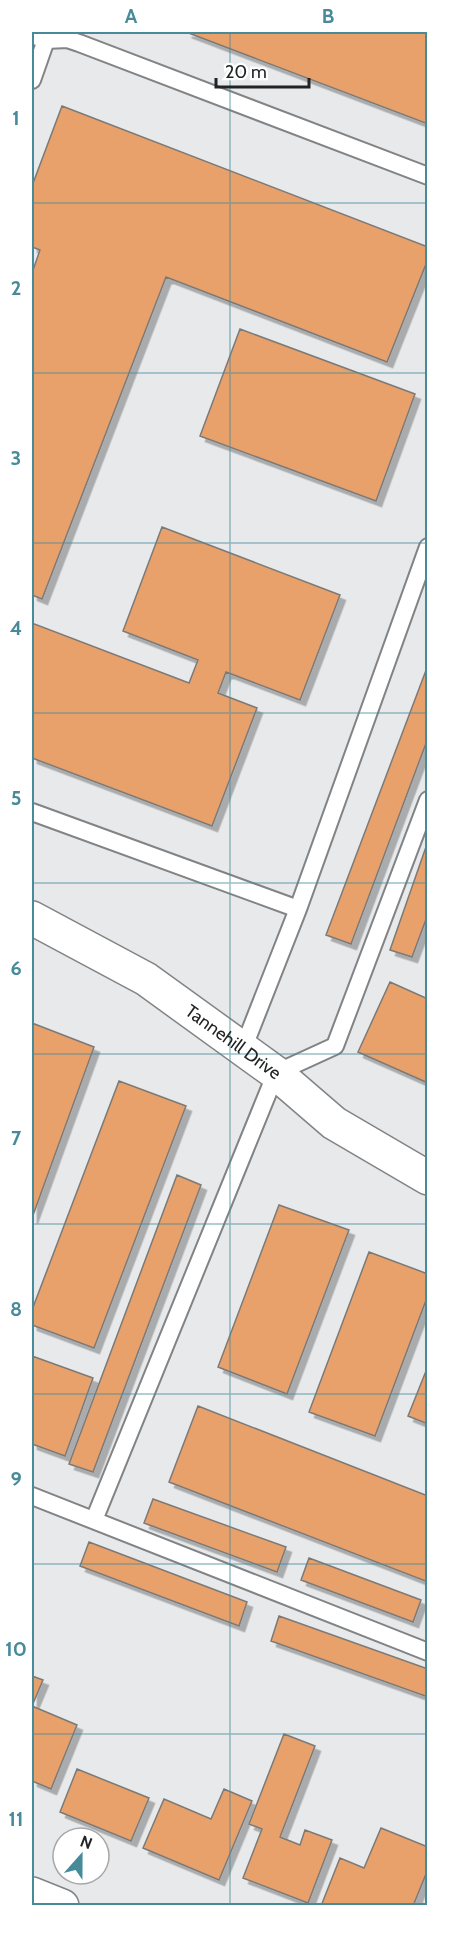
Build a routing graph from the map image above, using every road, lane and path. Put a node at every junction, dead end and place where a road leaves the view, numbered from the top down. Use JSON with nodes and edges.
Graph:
{"nodes":[{"id":1,"x":39,"y":37,"type":"edge"},
{"id":2,"x":32,"y":80,"type":"edge"},
{"id":3,"x":428,"y":176,"type":"edge"},
{"id":4,"x":428,"y":547,"type":"edge"},
{"id":5,"x":428,"y":800,"type":"edge"},
{"id":6,"x":32,"y":812,"type":"edge"},
{"id":7,"x":298,"y":909,"type":"junction"},
{"id":8,"x":32,"y":918,"type":"edge"},
{"id":9,"x":243,"y":1049,"type":"junction"},
{"id":10,"x":276,"y":1073,"type":"junction"},
{"id":11,"x":428,"y":1178,"type":"edge"},
{"id":12,"x":32,"y":1496,"type":"edge"},
{"id":13,"x":94,"y":1520,"type":"junction"},
{"id":14,"x":428,"y":1652,"type":"edge"},
{"id":15,"x":32,"y":1894,"type":"edge"},
{"id":16,"x":62,"y":1905,"type":"edge"}],
"edges":[{"from":1,"to":2,"type":"lane"},
{"from":1,"to":3,"type":"lane"},
{"from":4,"to":7,"type":"lane"},
{"from":5,"to":10,"type":"lane"},
{"from":6,"to":7,"type":"lane"},
{"from":7,"to":9,"type":"lane"},
{"from":8,"to":9,"type":"street","name":"Tannehill Drive"},
{"from":9,"to":10,"type":"street","name":"Tannehill Drive"},
{"from":10,"to":11,"type":"street","name":"Tannehill Drive"},
{"from":10,"to":13,"type":"lane"},
{"from":12,"to":13,"type":"lane"},
{"from":13,"to":14,"type":"lane"},
{"from":15,"to":16,"type":"street"}]}
